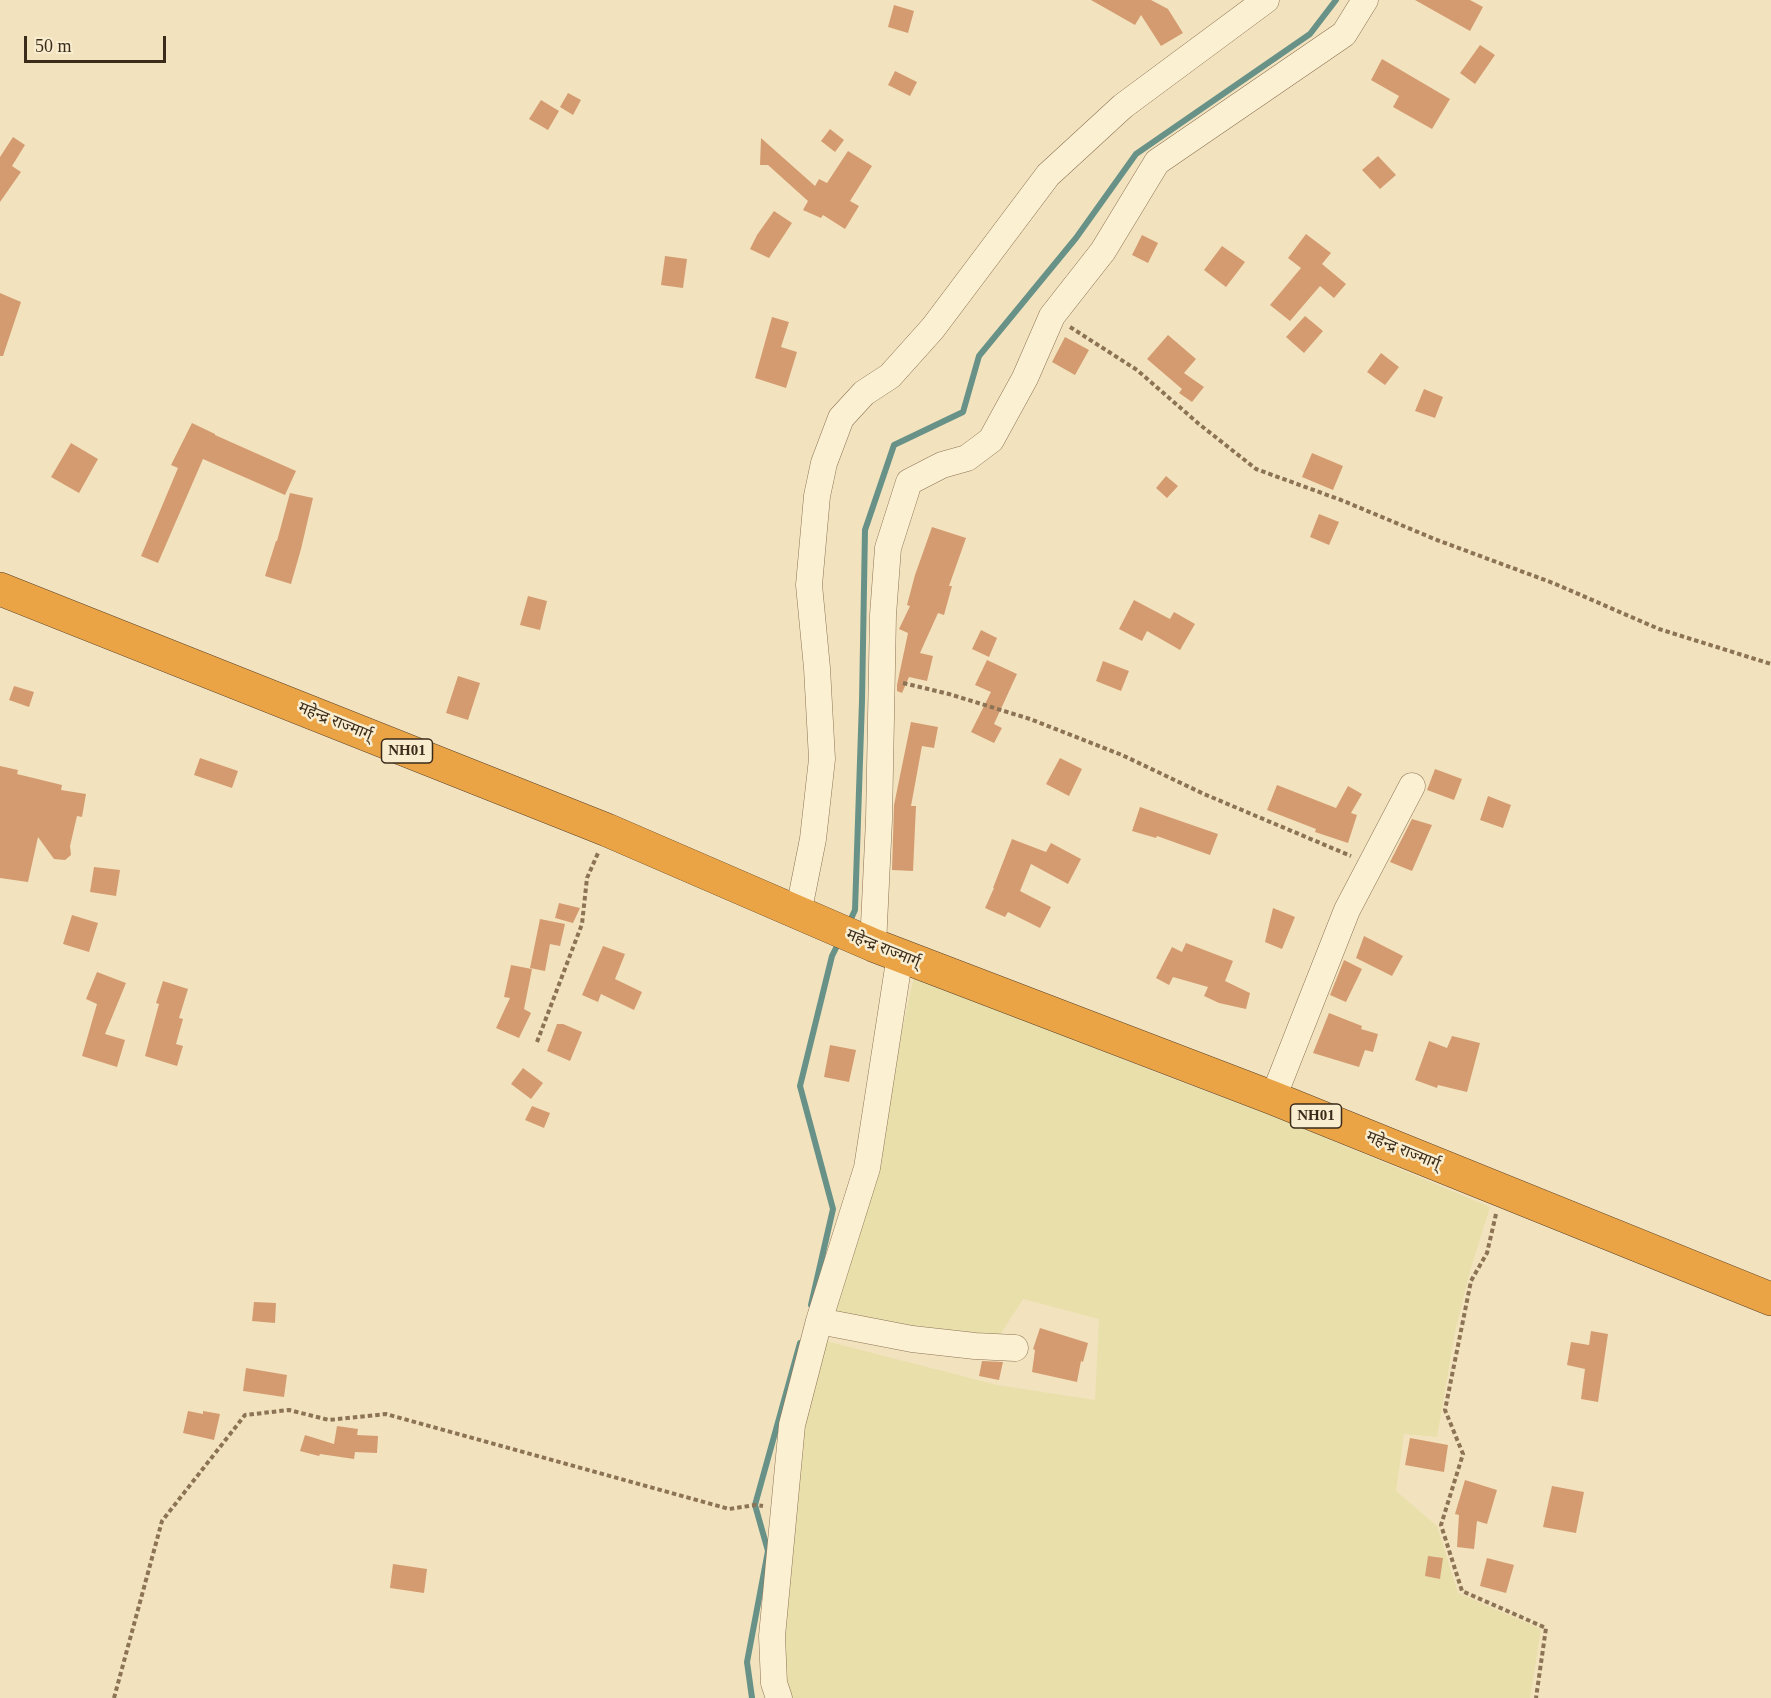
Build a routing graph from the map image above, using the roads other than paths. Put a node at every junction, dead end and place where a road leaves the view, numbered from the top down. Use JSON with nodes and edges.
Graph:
{"nodes":[{"id":1,"x":1266,"y":0,"type":"edge"},
{"id":2,"x":1365,"y":0,"type":"edge"},
{"id":3,"x":0,"y":589,"type":"edge"},
{"id":4,"x":1412,"y":786,"type":"dead end"},
{"id":5,"x":805,"y":917,"type":"junction"},
{"id":6,"x":877,"y":947,"type":"junction"},
{"id":7,"x":1273,"y":1098,"type":"junction"},
{"id":8,"x":1771,"y":1299,"type":"edge"},
{"id":9,"x":819,"y":1321,"type":"junction"},
{"id":10,"x":1015,"y":1348,"type":"dead end"},
{"id":11,"x":779,"y":1698,"type":"edge"}],
"edges":[{"from":1,"to":5,"type":"street"},
{"from":2,"to":6,"type":"street"},
{"from":3,"to":5,"type":"highway","name":"महेन्द्र राज्मार्ग्","number":"NH01"},
{"from":4,"to":7,"type":"street"},
{"from":5,"to":6,"type":"highway","name":"महेन्द्र राज्मार्ग्","number":"NH01"},
{"from":6,"to":7,"type":"highway","name":"महेन्द्र राज्मार्ग्","number":"NH01"},
{"from":6,"to":9,"type":"street"},
{"from":7,"to":8,"type":"highway","name":"महेन्द्र राज्मार्ग्","number":"NH01"},
{"from":9,"to":10,"type":"street"},
{"from":9,"to":11,"type":"street"}]}
